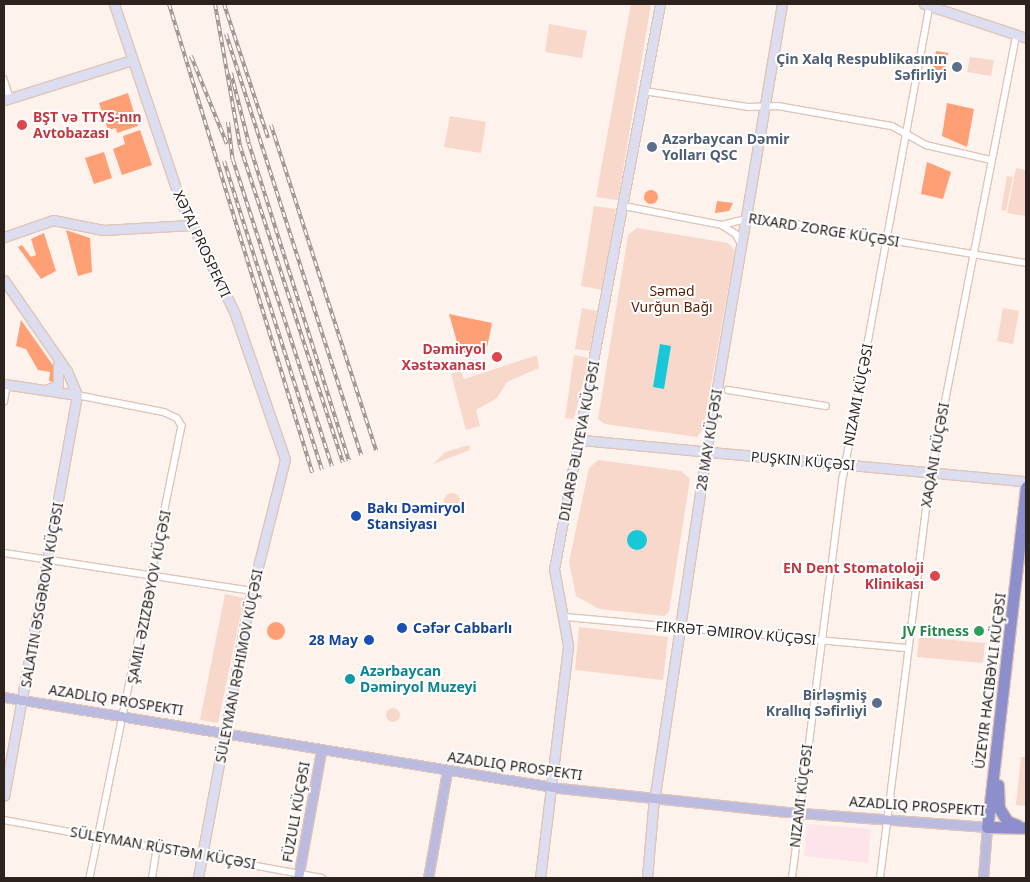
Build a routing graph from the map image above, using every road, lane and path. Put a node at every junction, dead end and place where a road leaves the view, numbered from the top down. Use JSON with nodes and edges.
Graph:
{"nodes":[{"id":1,"x":114,"y":4,"type":"edge"},
{"id":2,"x":660,"y":4,"type":"edge"},
{"id":3,"x":782,"y":4,"type":"edge"},
{"id":4,"x":928,"y":4,"type":"edge"},
{"id":5,"x":1016,"y":35,"type":"junction"},
{"id":6,"x":1026,"y":38,"type":"edge"},
{"id":7,"x":132,"y":60,"type":"junction"},
{"id":8,"x":4,"y":79,"type":"edge"},
{"id":9,"x":644,"y":90,"type":"junction"},
{"id":10,"x":7,"y":99,"type":"edge"},
{"id":11,"x":765,"y":107,"type":"junction"},
{"id":12,"x":906,"y":134,"type":"junction"},
{"id":13,"x":991,"y":160,"type":"junction"},
{"id":14,"x":624,"y":206,"type":"junction"},
{"id":15,"x":745,"y":216,"type":"junction"},
{"id":16,"x":191,"y":225,"type":"junction"},
{"id":17,"x":722,"y":225,"type":"junction"},
{"id":18,"x":4,"y":237,"type":"edge"},
{"id":19,"x":888,"y":240,"type":"junction"},
{"id":20,"x":742,"y":246,"type":"junction"},
{"id":21,"x":972,"y":254,"type":"junction"},
{"id":22,"x":1026,"y":263,"type":"edge"},
{"id":23,"x":4,"y":280,"type":"edge"},
{"id":24,"x":4,"y":288,"type":"edge"},
{"id":25,"x":58,"y":365,"type":"junction"},
{"id":26,"x":5,"y":384,"type":"edge"},
{"id":27,"x":40,"y":390,"type":"junction"},
{"id":28,"x":728,"y":390,"type":"dead end"},
{"id":29,"x":77,"y":395,"type":"junction"},
{"id":30,"x":4,"y":402,"type":"edge"},
{"id":31,"x":826,"y":406,"type":"dead end"},
{"id":32,"x":581,"y":440,"type":"junction"},
{"id":33,"x":706,"y":453,"type":"junction"},
{"id":34,"x":284,"y":455,"type":"joint"},
{"id":35,"x":846,"y":465,"type":"junction"},
{"id":36,"x":931,"y":472,"type":"junction"},
{"id":37,"x":1026,"y":481,"type":"edge"},
{"id":38,"x":1026,"y":486,"type":"edge"},
{"id":39,"x":4,"y":553,"type":"edge"},
{"id":40,"x":48,"y":561,"type":"junction"},
{"id":41,"x":153,"y":577,"type":"junction"},
{"id":42,"x":251,"y":591,"type":"junction"},
{"id":43,"x":566,"y":618,"type":"junction"},
{"id":44,"x":680,"y":628,"type":"junction"},
{"id":45,"x":822,"y":640,"type":"junction"},
{"id":46,"x":906,"y":648,"type":"junction"},
{"id":47,"x":4,"y":697,"type":"edge"},
{"id":48,"x":23,"y":700,"type":"junction"},
{"id":49,"x":125,"y":716,"type":"junction"},
{"id":50,"x":224,"y":733,"type":"junction"},
{"id":51,"x":321,"y":751,"type":"junction"},
{"id":52,"x":997,"y":751,"type":"junction"},
{"id":53,"x":447,"y":772,"type":"junction"},
{"id":54,"x":552,"y":787,"type":"junction"},
{"id":55,"x":4,"y":795,"type":"edge"},
{"id":56,"x":654,"y":799,"type":"junction"},
{"id":57,"x":798,"y":813,"type":"junction"},
{"id":58,"x":4,"y":820,"type":"edge"},
{"id":59,"x":885,"y":820,"type":"junction"},
{"id":60,"x":987,"y":827,"type":"junction"},
{"id":61,"x":1026,"y":828,"type":"edge"},
{"id":62,"x":100,"y":837,"type":"junction"},
{"id":63,"x":157,"y":846,"type":"junction"},
{"id":64,"x":203,"y":854,"type":"junction"},
{"id":65,"x":299,"y":875,"type":"edge"},
{"id":66,"x":90,"y":878,"type":"edge"},
{"id":67,"x":152,"y":878,"type":"edge"},
{"id":68,"x":198,"y":878,"type":"edge"},
{"id":69,"x":322,"y":878,"type":"edge"},
{"id":70,"x":428,"y":878,"type":"edge"},
{"id":71,"x":540,"y":878,"type":"edge"},
{"id":72,"x":647,"y":878,"type":"edge"},
{"id":73,"x":792,"y":878,"type":"edge"},
{"id":74,"x":880,"y":878,"type":"edge"},
{"id":75,"x":982,"y":878,"type":"edge"}],
"edges":[{"from":1,"to":7,"type":"main road","name":"XƏTAI PROSPEKTI"},
{"from":2,"to":9,"type":"main road","name":"DILARƏ ƏLIYEVA KÜÇƏSI"},
{"from":3,"to":11,"type":"main road","name":"28 MAY KÜÇƏSI"},
{"from":4,"to":5,"type":"main road"},
{"from":4,"to":12,"type":"street","name":"NIZAMI KÜÇƏSI"},
{"from":5,"to":6,"type":"main road"},
{"from":5,"to":13,"type":"street","name":"XAQANI KÜÇƏSI"},
{"from":7,"to":10,"type":"main road"},
{"from":7,"to":16,"type":"main road","name":"XƏTAI PROSPEKTI"},
{"from":8,"to":10,"type":"street"},
{"from":9,"to":11,"type":"street"},
{"from":9,"to":14,"type":"main road","name":"DILARƏ ƏLIYEVA KÜÇƏSI"},
{"from":11,"to":12,"type":"street"},
{"from":11,"to":15,"type":"main road","name":"28 MAY KÜÇƏSI"},
{"from":12,"to":13,"type":"street"},
{"from":12,"to":19,"type":"street","name":"NIZAMI KÜÇƏSI"},
{"from":13,"to":21,"type":"street","name":"XAQANI KÜÇƏSI"},
{"from":14,"to":17,"type":"street"},
{"from":14,"to":32,"type":"main road","name":"DILARƏ ƏLIYEVA KÜÇƏSI"},
{"from":15,"to":17,"type":"street","name":"RIXARD ZORGE KÜÇƏSI"},
{"from":15,"to":19,"type":"street","name":"RIXARD ZORGE KÜÇƏSI"},
{"from":15,"to":20,"type":"main road","name":"28 MAY KÜÇƏSI"},
{"from":16,"to":18,"type":"main road"},
{"from":16,"to":34,"type":"main road","name":"XƏTAI PROSPEKTI"},
{"from":17,"to":20,"type":"street"},
{"from":19,"to":21,"type":"street","name":"RIXARD ZORGE KÜÇƏSI"},
{"from":19,"to":35,"type":"street","name":"NIZAMI KÜÇƏSI"},
{"from":20,"to":33,"type":"main road","name":"28 MAY KÜÇƏSI"},
{"from":21,"to":22,"type":"street","name":"RIXARD ZORGE KÜÇƏSI"},
{"from":21,"to":36,"type":"street","name":"XAQANI KÜÇƏSI"},
{"from":23,"to":29,"type":"main road"},
{"from":24,"to":25,"type":"main road"},
{"from":25,"to":27,"type":"main road"},
{"from":25,"to":29,"type":"main road"},
{"from":26,"to":27,"type":"main road"},
{"from":26,"to":30,"type":"street"},
{"from":27,"to":29,"type":"main road"},
{"from":28,"to":31,"type":"street"},
{"from":29,"to":40,"type":"main road"},
{"from":29,"to":41,"type":"street","name":"ŞAMIL ƏZIZBƏYOV KÜÇƏSI"},
{"from":32,"to":33,"type":"main road","name":"PUŞKIN KÜÇƏSI"},
{"from":32,"to":43,"type":"main road","name":"DILARƏ ƏLIYEVA KÜÇƏSI"},
{"from":33,"to":35,"type":"main road","name":"PUŞKIN KÜÇƏSI"},
{"from":33,"to":44,"type":"main road","name":"28 MAY KÜÇƏSI"},
{"from":34,"to":42,"type":"main road","name":"SÜLEYMAN RƏHIMOV KÜÇƏSI"},
{"from":35,"to":36,"type":"main road","name":"PUŞKIN KÜÇƏSI"},
{"from":35,"to":45,"type":"street","name":"NIZAMI KÜÇƏSI"},
{"from":36,"to":37,"type":"main road","name":"PUŞKIN KÜÇƏSI"},
{"from":36,"to":46,"type":"street","name":"XAQANI KÜÇƏSI"},
{"from":38,"to":52,"type":"highway"},
{"from":39,"to":40,"type":"street"},
{"from":40,"to":41,"type":"street"},
{"from":40,"to":48,"type":"main road"},
{"from":41,"to":42,"type":"street"},
{"from":41,"to":49,"type":"street","name":"ŞAMIL ƏZIZBƏYOV KÜÇƏSI"},
{"from":42,"to":50,"type":"main road","name":"SÜLEYMAN RƏHIMOV KÜÇƏSI"},
{"from":43,"to":44,"type":"street","name":"FIKRƏT ƏMIROV KÜÇƏSI"},
{"from":43,"to":54,"type":"main road","name":"DILARƏ ƏLIYEVA KÜÇƏSI"},
{"from":44,"to":45,"type":"street","name":"FIKRƏT ƏMIROV KÜÇƏSI"},
{"from":44,"to":56,"type":"main road","name":"28 MAY KÜÇƏSI"},
{"from":45,"to":46,"type":"street","name":"FIKRƏT ƏMIROV KÜÇƏSI"},
{"from":45,"to":57,"type":"street","name":"NIZAMI KÜÇƏSI"},
{"from":46,"to":59,"type":"street","name":"XAQANI KÜÇƏSI"},
{"from":47,"to":48,"type":"main road"},
{"from":48,"to":49,"type":"main road"},
{"from":48,"to":55,"type":"main road"},
{"from":49,"to":50,"type":"main road"},
{"from":49,"to":62,"type":"street","name":"ŞAMIL ƏZIZBƏYOV KÜÇƏSI"},
{"from":50,"to":51,"type":"main road"},
{"from":50,"to":64,"type":"main road","name":"SÜLEYMAN RƏHIMOV KÜÇƏSI"},
{"from":51,"to":53,"type":"main road"},
{"from":51,"to":65,"type":"main road","name":"FÜZULI KÜÇƏSI"},
{"from":52,"to":60,"type":"highway"},
{"from":52,"to":61,"type":"highway"},
{"from":53,"to":54,"type":"main road"},
{"from":53,"to":70,"type":"main road"},
{"from":54,"to":56,"type":"main road"},
{"from":54,"to":71,"type":"main road","name":"DILARƏ ƏLIYEVA KÜÇƏSI"},
{"from":56,"to":57,"type":"main road"},
{"from":56,"to":72,"type":"main road","name":"28 MAY KÜÇƏSI"},
{"from":57,"to":59,"type":"main road"},
{"from":57,"to":73,"type":"street","name":"NIZAMI KÜÇƏSI"},
{"from":58,"to":62,"type":"street","name":"SÜLEYMAN RÜSTƏM KÜÇƏSI"},
{"from":59,"to":60,"type":"main road"},
{"from":59,"to":74,"type":"street","name":"XAQANI KÜÇƏSI"},
{"from":60,"to":61,"type":"highway"},
{"from":60,"to":75,"type":"main road"},
{"from":62,"to":63,"type":"street","name":"SÜLEYMAN RÜSTƏM KÜÇƏSI"},
{"from":62,"to":66,"type":"street","name":"ŞAMIL ƏZIZBƏYOV KÜÇƏSI"},
{"from":63,"to":64,"type":"street","name":"SÜLEYMAN RÜSTƏM KÜÇƏSI"},
{"from":63,"to":67,"type":"street"},
{"from":64,"to":65,"type":"street","name":"SÜLEYMAN RÜSTƏM KÜÇƏSI"},
{"from":64,"to":68,"type":"main road","name":"SÜLEYMAN RƏHIMOV KÜÇƏSI"},
{"from":65,"to":69,"type":"street","name":"SÜLEYMAN RÜSTƏM KÜÇƏSI"}]}
